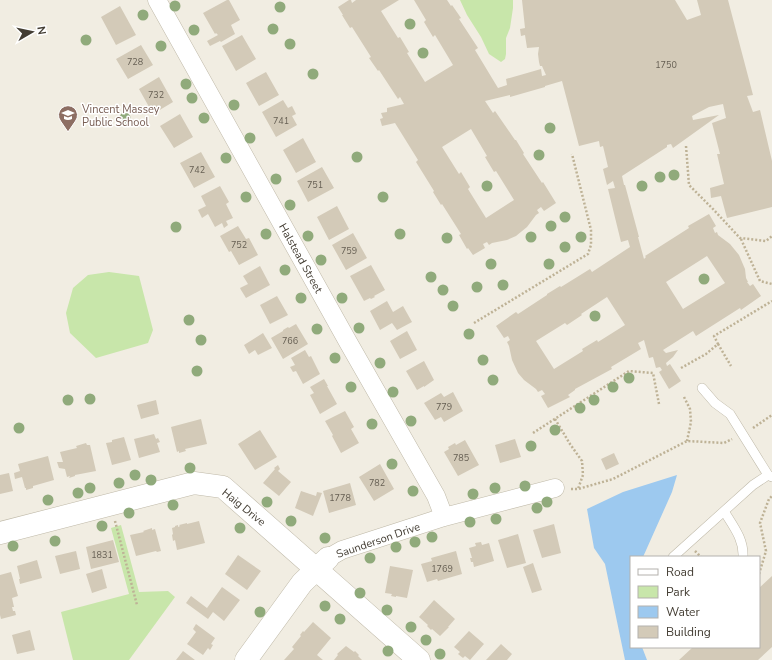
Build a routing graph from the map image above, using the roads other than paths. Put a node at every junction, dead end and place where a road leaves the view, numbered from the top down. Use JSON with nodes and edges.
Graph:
{"nodes":[{"id":1,"x":157,"y":0,"type":"edge"},
{"id":2,"x":702,"y":388,"type":"dead end"},
{"id":3,"x":770,"y":476,"type":"edge"},
{"id":4,"x":555,"y":488,"type":"road end"},
{"id":5,"x":724,"y":511,"type":"junction"},
{"id":6,"x":444,"y":517,"type":"junction"},
{"id":7,"x":0,"y":533,"type":"edge"},
{"id":8,"x":674,"y":556,"type":"edge"},
{"id":9,"x":743,"y":556,"type":"edge"},
{"id":10,"x":322,"y":563,"type":"junction"},
{"id":11,"x":246,"y":660,"type":"edge"},
{"id":12,"x":419,"y":660,"type":"edge"}],
"edges":[{"from":1,"to":6,"type":"street","name":"Halstead Street"},
{"from":2,"to":3,"type":"lane"},
{"from":3,"to":5,"type":"lane"},
{"from":4,"to":6,"type":"street","name":"Saunderson Drive"},
{"from":5,"to":8,"type":"lane"},
{"from":5,"to":9,"type":"lane"},
{"from":6,"to":10,"type":"street","name":"Saunderson Drive"},
{"from":7,"to":10,"type":"street","name":"Haig Drive"},
{"from":10,"to":11,"type":"street","name":"Saunderson Drive"},
{"from":10,"to":12,"type":"street","name":"Haig Drive"}]}
